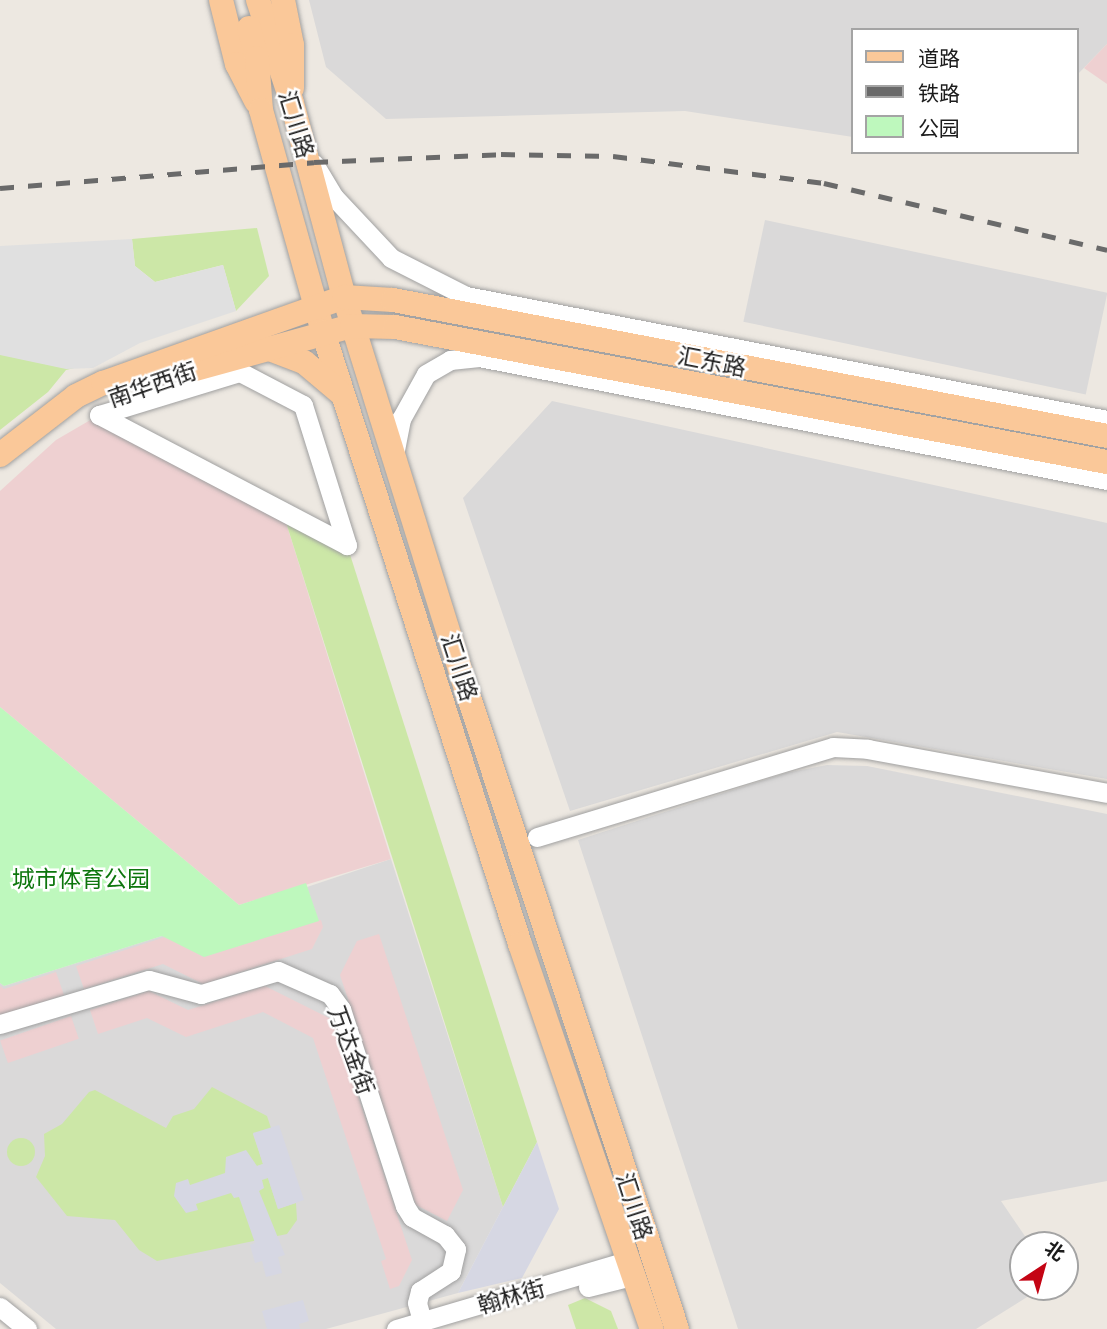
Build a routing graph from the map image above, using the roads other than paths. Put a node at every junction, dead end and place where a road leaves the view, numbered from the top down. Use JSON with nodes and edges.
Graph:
{"nodes":[{"id":1,"x":220,"y":0,"type":"edge"},
{"id":2,"x":242,"y":0,"type":"edge"},
{"id":3,"x":258,"y":0,"type":"edge"},
{"id":4,"x":283,"y":0,"type":"edge"},
{"id":5,"x":292,"y":103,"type":"junction"},
{"id":6,"x":261,"y":110,"type":"junction"},
{"id":7,"x":305,"y":150,"type":"junction"},
{"id":8,"x":344,"y":297,"type":"junction"},
{"id":9,"x":316,"y":304,"type":"junction"},
{"id":10,"x":352,"y":326,"type":"junction"},
{"id":11,"x":323,"y":332,"type":"junction"},
{"id":12,"x":267,"y":348,"type":"junction"},
{"id":13,"x":344,"y":396,"type":"junction"},
{"id":14,"x":1107,"y":420,"type":"edge"},
{"id":15,"x":1107,"y":436,"type":"edge"},
{"id":16,"x":0,"y":455,"type":"edge"},
{"id":17,"x":394,"y":456,"type":"junction"},
{"id":18,"x":1107,"y":462,"type":"edge"},
{"id":19,"x":0,"y":474,"type":"edge"},
{"id":20,"x":1107,"y":480,"type":"edge"},
{"id":21,"x":347,"y":545,"type":"joint"},
{"id":22,"x":1107,"y":793,"type":"edge"},
{"id":23,"x":537,"y":837,"type":"dead end"},
{"id":24,"x":0,"y":1024,"type":"edge"},
{"id":25,"x":629,"y":1269,"type":"junction"},
{"id":26,"x":0,"y":1307,"type":"edge"},
{"id":27,"x":430,"y":1325,"type":"edge"},
{"id":28,"x":27,"y":1329,"type":"edge"},
{"id":29,"x":396,"y":1329,"type":"edge"},
{"id":30,"x":652,"y":1329,"type":"edge"},
{"id":31,"x":677,"y":1329,"type":"edge"}],
"edges":[{"from":1,"to":6,"type":"main road"},
{"from":2,"to":6,"type":"main road","name":"汇川路"},
{"from":3,"to":5,"type":"main road","name":"汇川路"},
{"from":4,"to":5,"type":"main road"},
{"from":5,"to":7,"type":"main road","name":"汇川路"},
{"from":6,"to":9,"type":"main road","name":"汇川路"},
{"from":7,"to":8,"type":"main road","name":"汇川路"},
{"from":7,"to":14,"type":"street"},
{"from":8,"to":9,"type":"main road","name":"汇东路"},
{"from":8,"to":10,"type":"main road","name":"汇川路"},
{"from":8,"to":15,"type":"main road","name":"汇东路"},
{"from":9,"to":11,"type":"main road","name":"汇川路"},
{"from":9,"to":16,"type":"main road","name":"汇东路"},
{"from":10,"to":11,"type":"main road","name":"汇东路"},
{"from":10,"to":17,"type":"main road","name":"汇川路"},
{"from":10,"to":18,"type":"main road","name":"汇东路"},
{"from":11,"to":12,"type":"main road","name":"南华西街"},
{"from":11,"to":13,"type":"main road","name":"汇川路"},
{"from":12,"to":13,"type":"main road"},
{"from":12,"to":19,"type":"main road","name":"南华西街"},
{"from":13,"to":25,"type":"main road","name":"汇川路"},
{"from":17,"to":20,"type":"street"},
{"from":17,"to":31,"type":"main road","name":"汇川路"},
{"from":21,"to":21,"type":"street"},
{"from":22,"to":23,"type":"street"},
{"from":24,"to":27,"type":"street","name":"万达金街"},
{"from":25,"to":27,"type":"street","name":"翰林街"},
{"from":25,"to":30,"type":"main road","name":"汇川路"},
{"from":26,"to":28,"type":"street"},
{"from":27,"to":29,"type":"street","name":"翰林街"}]}
